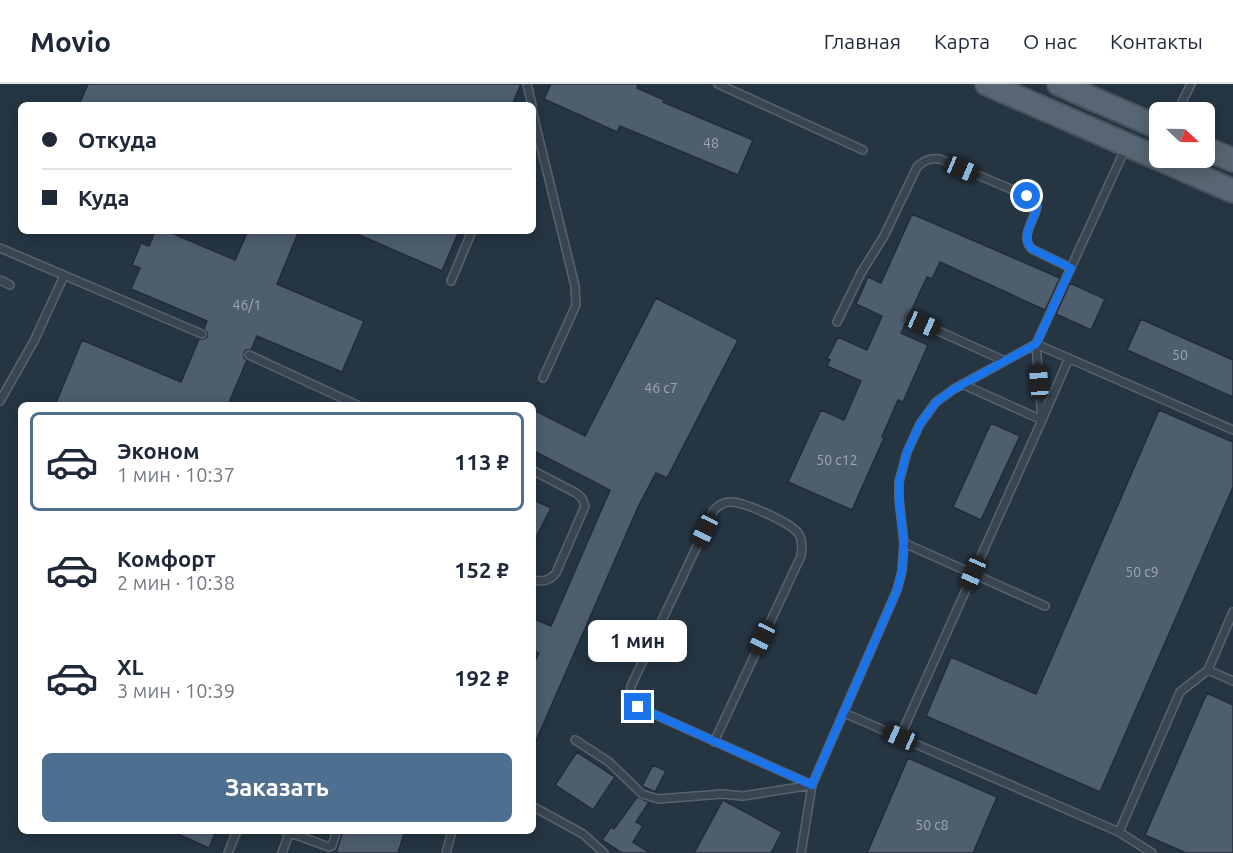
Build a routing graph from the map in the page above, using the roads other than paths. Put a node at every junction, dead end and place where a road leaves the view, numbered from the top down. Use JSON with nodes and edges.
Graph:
{"nodes":[{"id":1,"x":527,"y":84,"type":"edge"},
{"id":2,"x":718,"y":84,"type":"edge"},
{"id":3,"x":987,"y":84,"type":"edge"},
{"id":4,"x":1059,"y":84,"type":"edge"},
{"id":5,"x":1191,"y":84,"type":"edge"},
{"id":6,"x":530,"y":102,"type":"edge"},
{"id":7,"x":1182,"y":102,"type":"edge"},
{"id":8,"x":1149,"y":123,"type":"edge"},
{"id":9,"x":536,"y":126,"type":"edge"},
{"id":10,"x":1127,"y":145,"type":"junction"},
{"id":11,"x":863,"y":150,"type":"dead end"},
{"id":12,"x":1215,"y":153,"type":"edge"},
{"id":13,"x":1233,"y":160,"type":"edge"},
{"id":14,"x":1233,"y":191,"type":"edge"},
{"id":15,"x":471,"y":234,"type":"edge"},
{"id":16,"x":0,"y":248,"type":"edge"},
{"id":17,"x":1071,"y":268,"type":"junction"},
{"id":18,"x":64,"y":276,"type":"junction"},
{"id":19,"x":0,"y":280,"type":"edge"},
{"id":20,"x":451,"y":280,"type":"dead end"},
{"id":21,"x":10,"y":285,"type":"dead end"},
{"id":22,"x":837,"y":322,"type":"dead end"},
{"id":23,"x":923,"y":324,"type":"dead end"},
{"id":24,"x":201,"y":334,"type":"dead end"},
{"id":25,"x":1036,"y":344,"type":"junction"},
{"id":26,"x":249,"y":355,"type":"dead end"},
{"id":27,"x":1069,"y":358,"type":"junction"},
{"id":28,"x":1005,"y":361,"type":"junction"},
{"id":29,"x":543,"y":378,"type":"dead end"},
{"id":30,"x":962,"y":384,"type":"junction"},
{"id":31,"x":0,"y":401,"type":"edge"},
{"id":32,"x":351,"y":402,"type":"edge"},
{"id":33,"x":1042,"y":420,"type":"junction"},
{"id":34,"x":1233,"y":430,"type":"edge"},
{"id":35,"x":536,"y":472,"type":"edge"},
{"id":36,"x":904,"y":543,"type":"junction"},
{"id":37,"x":973,"y":573,"type":"junction"},
{"id":38,"x":536,"y":581,"type":"edge"},
{"id":39,"x":1045,"y":606,"type":"dead end"},
{"id":40,"x":1233,"y":612,"type":"edge"},
{"id":41,"x":1208,"y":670,"type":"junction"},
{"id":42,"x":1233,"y":681,"type":"edge"},
{"id":43,"x":844,"y":713,"type":"junction"},
{"id":44,"x":900,"y":737,"type":"junction"},
{"id":45,"x":575,"y":740,"type":"dead end"},
{"id":46,"x":714,"y":742,"type":"junction"},
{"id":47,"x":812,"y":785,"type":"junction"},
{"id":48,"x":536,"y":808,"type":"edge"},
{"id":49,"x":1119,"y":832,"type":"junction"},
{"id":50,"x":236,"y":834,"type":"edge"},
{"id":51,"x":287,"y":834,"type":"edge"},
{"id":52,"x":293,"y":834,"type":"edge"},
{"id":53,"x":336,"y":834,"type":"edge"},
{"id":54,"x":451,"y":834,"type":"edge"},
{"id":55,"x":228,"y":853,"type":"edge"},
{"id":56,"x":282,"y":853,"type":"edge"},
{"id":57,"x":446,"y":853,"type":"edge"},
{"id":58,"x":604,"y":853,"type":"edge"},
{"id":59,"x":801,"y":853,"type":"edge"},
{"id":60,"x":1152,"y":853,"type":"edge"}],
"edges":[{"from":1,"to":6,"type":"lane"},
{"from":2,"to":11,"type":"lane"},
{"from":3,"to":10,"type":"main road"},
{"from":4,"to":8,"type":"main road"},
{"from":5,"to":7,"type":"lane"},
{"from":9,"to":29,"type":"lane"},
{"from":10,"to":14,"type":"main road"},
{"from":10,"to":17,"type":"lane"},
{"from":12,"to":13,"type":"main road"},
{"from":15,"to":20,"type":"lane"},
{"from":16,"to":18,"type":"lane"},
{"from":17,"to":22,"type":"lane"},
{"from":17,"to":25,"type":"lane"},
{"from":18,"to":24,"type":"lane"},
{"from":18,"to":31,"type":"lane"},
{"from":19,"to":21,"type":"lane"},
{"from":23,"to":28,"type":"lane"},
{"from":25,"to":27,"type":"lane"},
{"from":25,"to":28,"type":"lane"},
{"from":25,"to":33,"type":"lane"},
{"from":26,"to":32,"type":"lane"},
{"from":27,"to":33,"type":"lane"},
{"from":27,"to":34,"type":"lane"},
{"from":28,"to":30,"type":"lane"},
{"from":30,"to":33,"type":"lane"},
{"from":30,"to":36,"type":"lane"},
{"from":33,"to":37,"type":"lane"},
{"from":35,"to":38,"type":"lane"},
{"from":36,"to":37,"type":"lane"},
{"from":36,"to":43,"type":"lane"},
{"from":37,"to":39,"type":"lane"},
{"from":37,"to":44,"type":"lane"},
{"from":40,"to":41,"type":"lane"},
{"from":41,"to":42,"type":"lane"},
{"from":41,"to":49,"type":"lane"},
{"from":43,"to":44,"type":"lane"},
{"from":43,"to":47,"type":"lane"},
{"from":44,"to":49,"type":"lane"},
{"from":45,"to":47,"type":"lane"},
{"from":46,"to":46,"type":"lane"},
{"from":46,"to":47,"type":"lane"},
{"from":47,"to":59,"type":"lane"},
{"from":48,"to":58,"type":"lane"},
{"from":49,"to":60,"type":"lane"},
{"from":50,"to":55,"type":"lane"},
{"from":51,"to":56,"type":"lane"},
{"from":52,"to":53,"type":"lane"},
{"from":54,"to":57,"type":"lane"}]}
